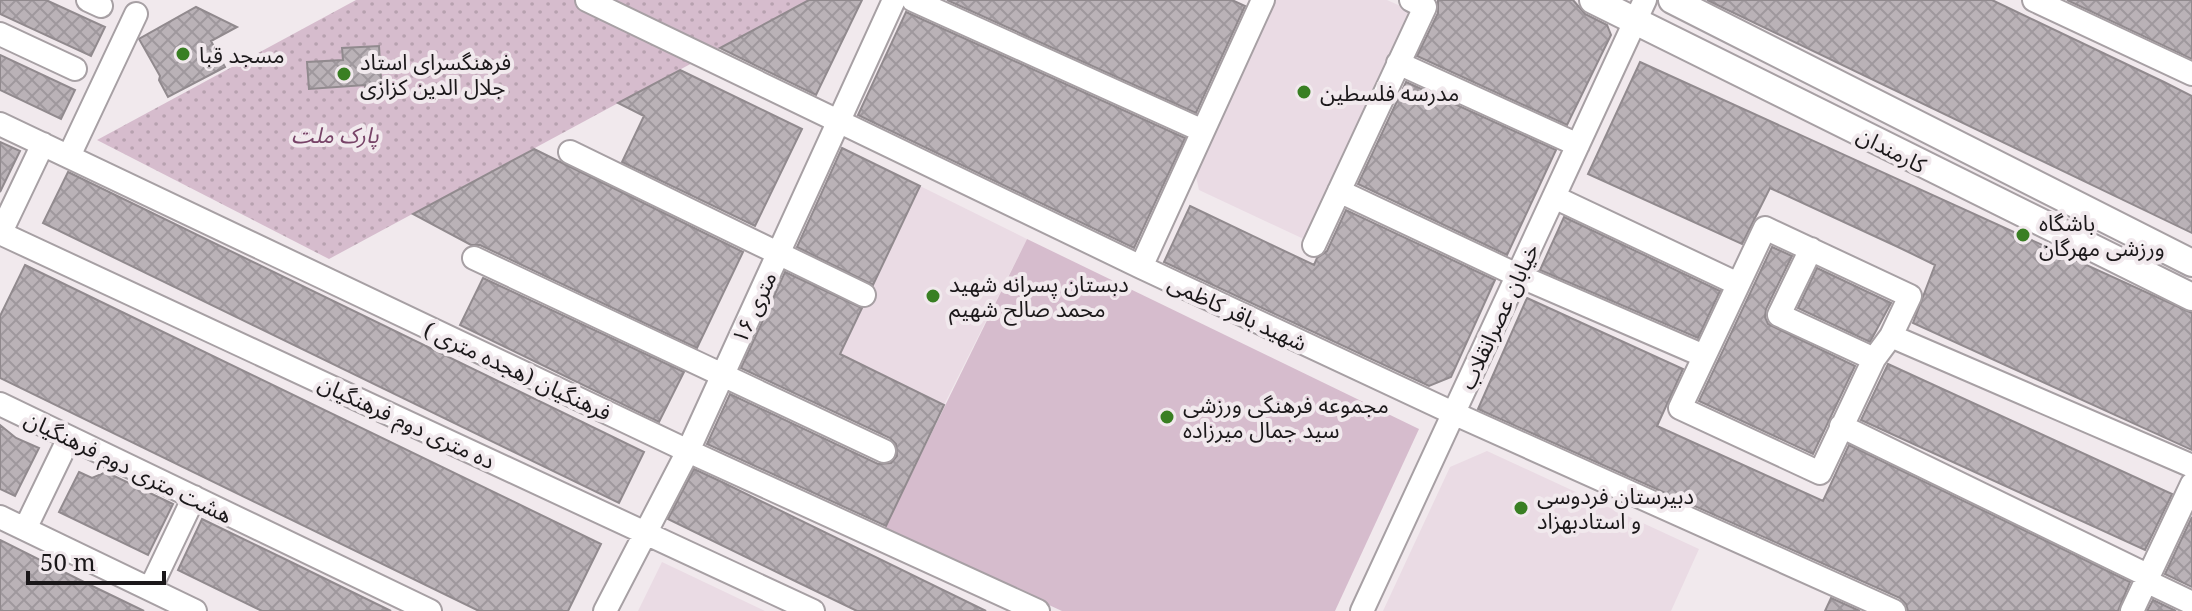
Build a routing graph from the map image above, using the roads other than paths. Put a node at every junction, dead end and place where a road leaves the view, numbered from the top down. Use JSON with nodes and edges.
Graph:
{"nodes":[{"id":1,"x":587,"y":0,"type":"edge"},
{"id":2,"x":894,"y":0,"type":"edge"},
{"id":3,"x":913,"y":0,"type":"edge"},
{"id":4,"x":1262,"y":0,"type":"edge"},
{"id":5,"x":1411,"y":0,"type":"edge"},
{"id":6,"x":1593,"y":0,"type":"edge"},
{"id":7,"x":1672,"y":0,"type":"edge"},
{"id":8,"x":2034,"y":0,"type":"edge"},
{"id":9,"x":1641,"y":11,"type":"edge"},
{"id":10,"x":136,"y":14,"type":"dead end"},
{"id":11,"x":0,"y":34,"type":"edge"},
{"id":12,"x":1398,"y":63,"type":"junction"},
{"id":13,"x":75,"y":69,"type":"dead end"},
{"id":14,"x":2192,"y":74,"type":"edge"},
{"id":15,"x":838,"y":119,"type":"junction"},
{"id":16,"x":0,"y":124,"type":"edge"},
{"id":17,"x":1203,"y":131,"type":"junction"},
{"id":18,"x":43,"y":144,"type":"junction"},
{"id":19,"x":1578,"y":145,"type":"junction"},
{"id":20,"x":570,"y":152,"type":"dead end"},
{"id":21,"x":69,"y":156,"type":"junction"},
{"id":22,"x":1339,"y":191,"type":"junction"},
{"id":23,"x":1554,"y":197,"type":"junction"},
{"id":24,"x":0,"y":233,"type":"edge"},
{"id":25,"x":1314,"y":245,"type":"dead end"},
{"id":26,"x":1811,"y":249,"type":"junction"},
{"id":27,"x":777,"y":254,"type":"junction"},
{"id":28,"x":474,"y":258,"type":"dead end"},
{"id":29,"x":2192,"y":263,"type":"edge"},
{"id":30,"x":1141,"y":267,"type":"junction"},
{"id":31,"x":1517,"y":275,"type":"junction"},
{"id":32,"x":1738,"y":284,"type":"junction"},
{"id":33,"x":864,"y":295,"type":"dead end"},
{"id":34,"x":2192,"y":297,"type":"edge"},
{"id":35,"x":1891,"y":336,"type":"junction"},
{"id":36,"x":1704,"y":356,"type":"junction"},
{"id":37,"x":1874,"y":359,"type":"junction"},
{"id":38,"x":723,"y":374,"type":"junction"},
{"id":39,"x":0,"y":404,"type":"edge"},
{"id":40,"x":1453,"y":413,"type":"junction"},
{"id":41,"x":1841,"y":426,"type":"junction"},
{"id":42,"x":69,"y":438,"type":"junction"},
{"id":43,"x":688,"y":451,"type":"junction"},
{"id":44,"x":884,"y":451,"type":"dead end"},
{"id":45,"x":2192,"y":466,"type":"edge"},
{"id":46,"x":2192,"y":484,"type":"edge"},
{"id":47,"x":194,"y":497,"type":"junction"},
{"id":48,"x":0,"y":517,"type":"edge"},
{"id":49,"x":25,"y":529,"type":"junction"},
{"id":50,"x":647,"y":532,"type":"junction"},
{"id":51,"x":2148,"y":578,"type":"junction"},
{"id":52,"x":150,"y":589,"type":"junction"},
{"id":53,"x":2192,"y":603,"type":"edge"},
{"id":54,"x":187,"y":609,"type":"edge"},
{"id":55,"x":430,"y":611,"type":"edge"},
{"id":56,"x":605,"y":611,"type":"edge"},
{"id":57,"x":813,"y":611,"type":"edge"},
{"id":58,"x":1038,"y":611,"type":"edge"},
{"id":59,"x":1362,"y":611,"type":"edge"},
{"id":60,"x":1894,"y":611,"type":"edge"},
{"id":61,"x":2132,"y":611,"type":"edge"}],
"edges":[{"from":1,"to":15,"type":"street","name":"شهید باقر کاظمی"},
{"from":2,"to":15,"type":"street","name":"۱۶ متری"},
{"from":3,"to":17,"type":"street"},
{"from":4,"to":17,"type":"street"},
{"from":5,"to":12,"type":"street"},
{"from":6,"to":9,"type":"main road","name":"کارمندان"},
{"from":7,"to":29,"type":"main road","name":"کارمندان"},
{"from":8,"to":14,"type":"street"},
{"from":9,"to":19,"type":"street","name":"خیابان عصرانقلاب"},
{"from":9,"to":34,"type":"main road","name":"کارمندان"},
{"from":10,"to":21,"type":"street"},
{"from":11,"to":13,"type":"street"},
{"from":12,"to":19,"type":"street"},
{"from":12,"to":22,"type":"street"},
{"from":15,"to":27,"type":"street","name":"۱۶ متری"},
{"from":15,"to":30,"type":"street","name":"شهید باقر کاظمی"},
{"from":16,"to":18,"type":"street","name":"فرهنگیان (هجده متری )"},
{"from":17,"to":30,"type":"street"},
{"from":18,"to":21,"type":"street","name":"فرهنگیان (هجده متری )"},
{"from":18,"to":24,"type":"street"},
{"from":19,"to":23,"type":"street","name":"خیابان عصرانقلاب"},
{"from":20,"to":27,"type":"street"},
{"from":21,"to":43,"type":"street","name":"فرهنگیان (هجده متری )"},
{"from":22,"to":25,"type":"street"},
{"from":22,"to":31,"type":"street"},
{"from":23,"to":31,"type":"street","name":"خیابان عصرانقلاب"},
{"from":23,"to":32,"type":"street"},
{"from":24,"to":50,"type":"street","name":"ده متری دوم فرهنگیان"},
{"from":26,"to":32,"type":"street"},
{"from":26,"to":35,"type":"street"},
{"from":26,"to":37,"type":"street"},
{"from":27,"to":33,"type":"street"},
{"from":27,"to":38,"type":"street","name":"۱۶ متری"},
{"from":28,"to":38,"type":"street"},
{"from":30,"to":40,"type":"street","name":"شهید باقر کاظمی"},
{"from":31,"to":36,"type":"street"},
{"from":31,"to":40,"type":"street","name":"خیابان عصرانقلاب"},
{"from":32,"to":36,"type":"street"},
{"from":35,"to":37,"type":"street"},
{"from":35,"to":45,"type":"street"},
{"from":36,"to":41,"type":"street"},
{"from":37,"to":41,"type":"street"},
{"from":38,"to":43,"type":"street","name":"۱۶ متری"},
{"from":38,"to":44,"type":"street"},
{"from":39,"to":42,"type":"street","name":"هشت متری دوم فرهنگیان"},
{"from":40,"to":59,"type":"street","name":"خیابان عصرانقلاب"},
{"from":40,"to":60,"type":"street","name":"شهید باقر کاظمی"},
{"from":41,"to":51,"type":"street"},
{"from":42,"to":47,"type":"street","name":"هشت متری دوم فرهنگیان"},
{"from":42,"to":49,"type":"street"},
{"from":43,"to":50,"type":"street","name":"۱۶ متری"},
{"from":43,"to":58,"type":"street","name":"فرهنگیان (هجده متری )"},
{"from":46,"to":51,"type":"street"},
{"from":47,"to":52,"type":"street"},
{"from":47,"to":55,"type":"street","name":"هشت متری دوم فرهنگیان"},
{"from":48,"to":49,"type":"street"},
{"from":49,"to":52,"type":"street"},
{"from":50,"to":56,"type":"street","name":"۱۶ متری"},
{"from":50,"to":57,"type":"street","name":"ده متری دوم فرهنگیان"},
{"from":51,"to":53,"type":"street"},
{"from":51,"to":61,"type":"street"},
{"from":52,"to":54,"type":"street"}]}
